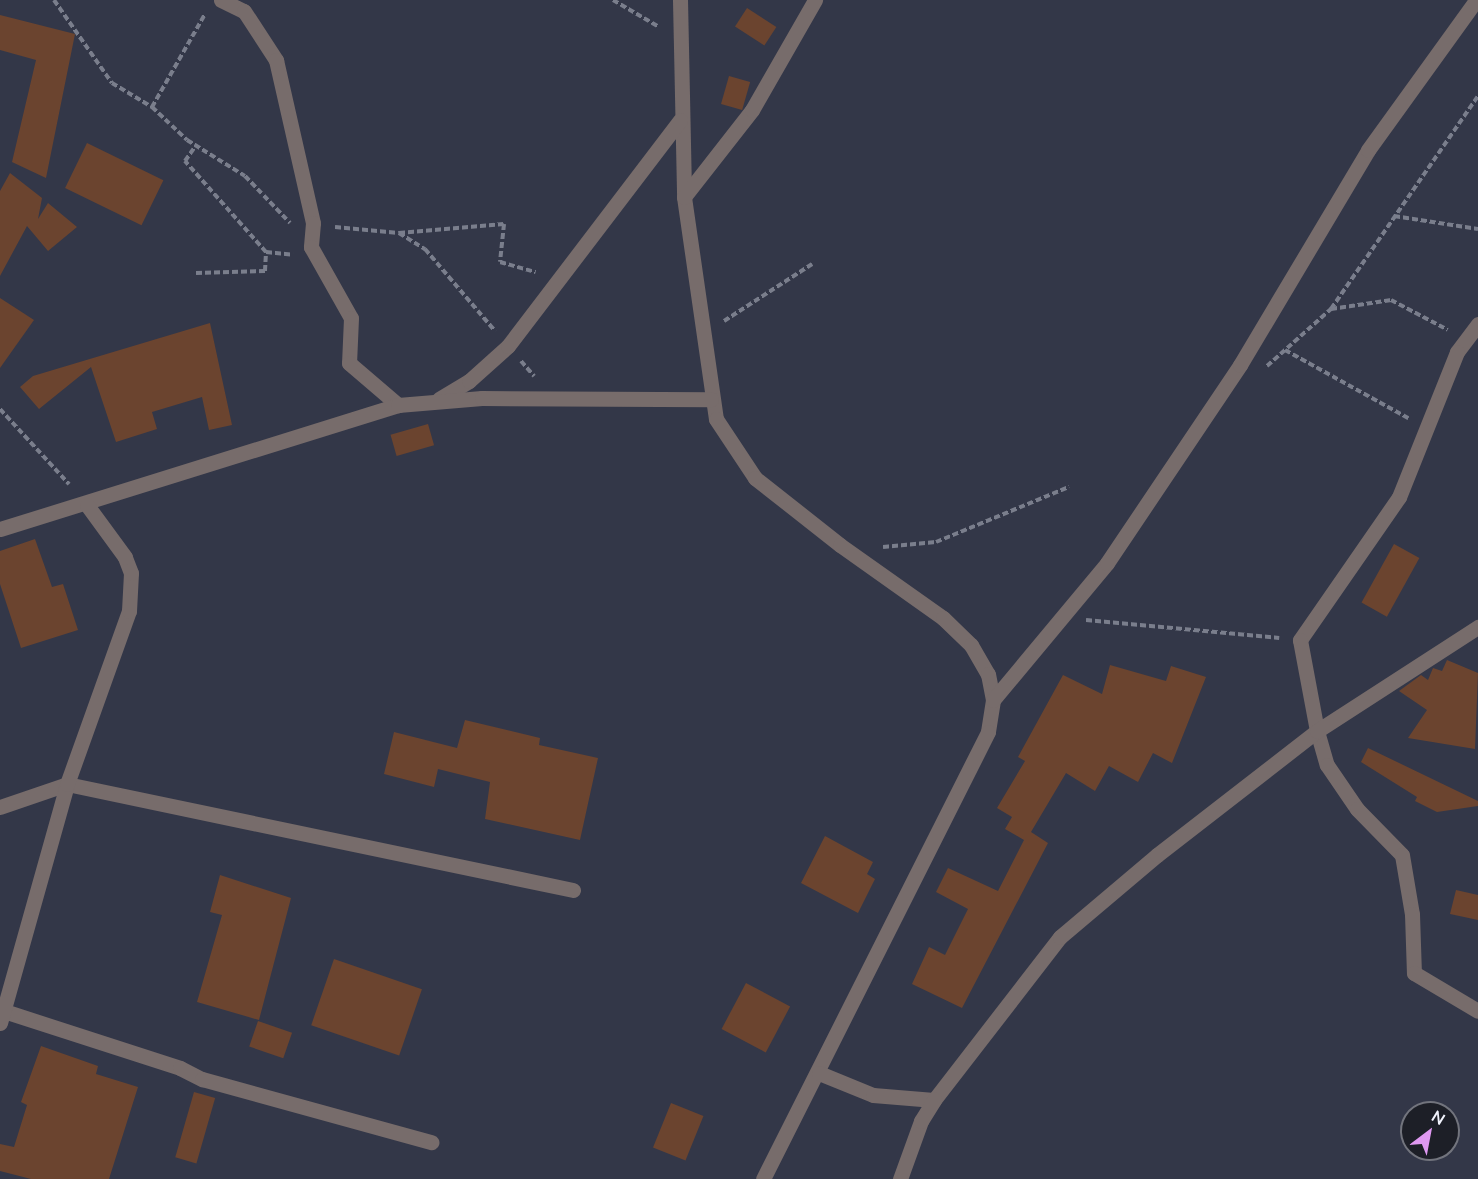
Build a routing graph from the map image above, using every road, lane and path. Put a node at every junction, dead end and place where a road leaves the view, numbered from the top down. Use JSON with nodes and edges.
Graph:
{"nodes":[{"id":1,"x":54,"y":0,"type":"edge"},
{"id":2,"x":220,"y":0,"type":"edge"},
{"id":3,"x":613,"y":0,"type":"edge"},
{"id":4,"x":680,"y":0,"type":"edge"},
{"id":5,"x":815,"y":0,"type":"edge"},
{"id":6,"x":1476,"y":0,"type":"edge"},
{"id":7,"x":207,"y":10,"type":"dead end"},
{"id":8,"x":682,"y":41,"type":"junction"},
{"id":9,"x":1478,"y":96,"type":"edge"},
{"id":10,"x":152,"y":107,"type":"junction"},
{"id":11,"x":680,"y":120,"type":"junction"},
{"id":12,"x":196,"y":145,"type":"junction"},
{"id":13,"x":684,"y":197,"type":"junction"},
{"id":14,"x":1394,"y":216,"type":"junction"},
{"id":15,"x":313,"y":226,"type":"junction"},
{"id":16,"x":1478,"y":229,"type":"edge"},
{"id":17,"x":399,"y":233,"type":"junction"},
{"id":18,"x":311,"y":247,"type":"junction"},
{"id":19,"x":812,"y":264,"type":"dead end"},
{"id":20,"x":196,"y":273,"type":"dead end"},
{"id":21,"x":561,"y":279,"type":"junction"},
{"id":22,"x":1330,"y":309,"type":"junction"},
{"id":23,"x":1478,"y":324,"type":"edge"},
{"id":24,"x":703,"y":335,"type":"junction"},
{"id":25,"x":1466,"y":340,"type":"junction"},
{"id":26,"x":508,"y":346,"type":"junction"},
{"id":27,"x":1285,"y":350,"type":"junction"},
{"id":28,"x":1259,"y":374,"type":"dead end"},
{"id":29,"x":554,"y":399,"type":"junction"},
{"id":30,"x":711,"y":399,"type":"junction"},
{"id":31,"x":436,"y":401,"type":"junction"},
{"id":32,"x":398,"y":405,"type":"junction"},
{"id":33,"x":0,"y":409,"type":"edge"},
{"id":34,"x":1426,"y":428,"type":"junction"},
{"id":35,"x":1069,"y":487,"type":"dead end"},
{"id":36,"x":87,"y":505,"type":"junction"},
{"id":37,"x":0,"y":529,"type":"edge"},
{"id":38,"x":840,"y":545,"type":"junction"},
{"id":39,"x":1065,"y":618,"type":"junction"},
{"id":40,"x":1478,"y":627,"type":"edge"},
{"id":41,"x":1300,"y":640,"type":"junction"},
{"id":42,"x":993,"y":700,"type":"junction"},
{"id":43,"x":1317,"y":731,"type":"junction"},
{"id":44,"x":67,"y":784,"type":"junction"},
{"id":45,"x":0,"y":807,"type":"edge"},
{"id":46,"x":573,"y":890,"type":"dead end"},
{"id":47,"x":1478,"y":1011,"type":"edge"},
{"id":48,"x":2,"y":1017,"type":"edge"},
{"id":49,"x":819,"y":1073,"type":"junction"},
{"id":50,"x":934,"y":1100,"type":"junction"},
{"id":51,"x":431,"y":1142,"type":"dead end"},
{"id":52,"x":763,"y":1179,"type":"edge"},
{"id":53,"x":900,"y":1179,"type":"edge"}],
"edges":[{"from":1,"to":10,"type":"path"},
{"from":2,"to":15,"type":"street"},
{"from":3,"to":8,"type":"path"},
{"from":4,"to":8,"type":"street"},
{"from":5,"to":13,"type":"street"},
{"from":6,"to":39,"type":"street"},
{"from":7,"to":10,"type":"path"},
{"from":8,"to":11,"type":"street"},
{"from":9,"to":14,"type":"path"},
{"from":10,"to":12,"type":"path"},
{"from":11,"to":13,"type":"street"},
{"from":11,"to":21,"type":"street"},
{"from":12,"to":18,"type":"path"},
{"from":12,"to":20,"type":"path"},
{"from":13,"to":24,"type":"street"},
{"from":14,"to":16,"type":"path"},
{"from":14,"to":22,"type":"path"},
{"from":15,"to":17,"type":"path"},
{"from":15,"to":18,"type":"street"},
{"from":17,"to":21,"type":"path"},
{"from":17,"to":26,"type":"path"},
{"from":18,"to":32,"type":"street"},
{"from":19,"to":24,"type":"path"},
{"from":21,"to":26,"type":"street"},
{"from":22,"to":25,"type":"path"},
{"from":22,"to":27,"type":"path"},
{"from":23,"to":25,"type":"street"},
{"from":24,"to":30,"type":"street"},
{"from":25,"to":34,"type":"street"},
{"from":26,"to":29,"type":"path"},
{"from":26,"to":31,"type":"street"},
{"from":27,"to":28,"type":"path"},
{"from":27,"to":34,"type":"path"},
{"from":29,"to":30,"type":"street"},
{"from":29,"to":31,"type":"street"},
{"from":30,"to":38,"type":"street"},
{"from":31,"to":32,"type":"street"},
{"from":32,"to":36,"type":"street"},
{"from":33,"to":36,"type":"path"},
{"from":34,"to":41,"type":"street"},
{"from":35,"to":38,"type":"path"},
{"from":36,"to":37,"type":"street"},
{"from":36,"to":44,"type":"street"},
{"from":38,"to":42,"type":"street"},
{"from":39,"to":41,"type":"path"},
{"from":39,"to":42,"type":"street"},
{"from":40,"to":43,"type":"street"},
{"from":41,"to":43,"type":"street"},
{"from":42,"to":49,"type":"street"},
{"from":43,"to":47,"type":"street"},
{"from":43,"to":50,"type":"street"},
{"from":44,"to":45,"type":"street"},
{"from":44,"to":46,"type":"street"},
{"from":44,"to":48,"type":"street"},
{"from":48,"to":51,"type":"street"},
{"from":49,"to":50,"type":"street"},
{"from":49,"to":52,"type":"street"},
{"from":50,"to":53,"type":"street"}]}
